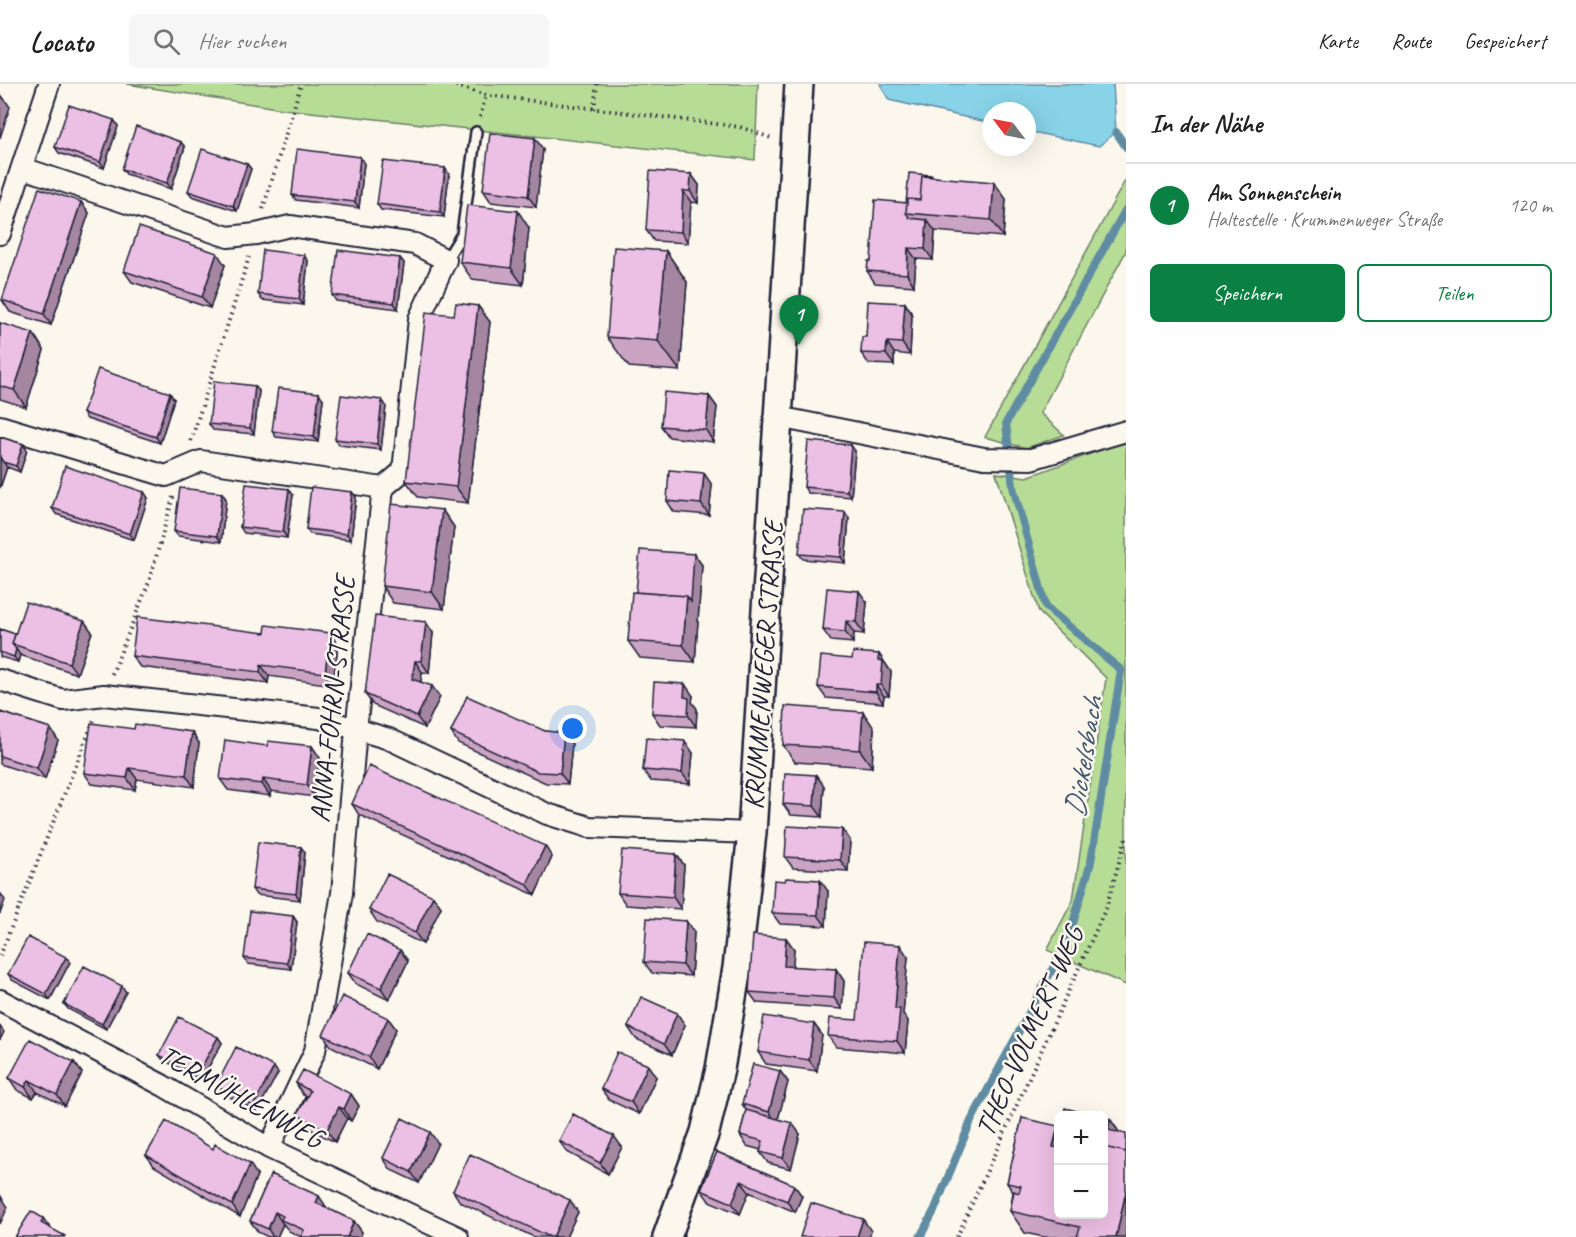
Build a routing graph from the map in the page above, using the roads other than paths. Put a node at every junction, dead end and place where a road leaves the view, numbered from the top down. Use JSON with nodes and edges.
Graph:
{"nodes":[{"id":1,"x":49,"y":84,"type":"edge"},
{"id":2,"x":799,"y":84,"type":"edge"},
{"id":3,"x":476,"y":132,"type":"road end"},
{"id":4,"x":23,"y":168,"type":"junction"},
{"id":5,"x":0,"y":234,"type":"edge"},
{"id":6,"x":446,"y":260,"type":"junction"},
{"id":7,"x":778,"y":417,"type":"junction"},
{"id":8,"x":0,"y":426,"type":"edge"},
{"id":9,"x":1126,"y":431,"type":"edge"},
{"id":10,"x":383,"y":488,"type":"junction"},
{"id":11,"x":0,"y":680,"type":"edge"},
{"id":12,"x":356,"y":730,"type":"junction"},
{"id":13,"x":752,"y":833,"type":"junction"},
{"id":14,"x":0,"y":999,"type":"edge"},
{"id":15,"x":269,"y":1148,"type":"junction"},
{"id":16,"x":458,"y":1237,"type":"edge"},
{"id":17,"x":668,"y":1237,"type":"edge"}],
"edges":[{"from":1,"to":4,"type":"street"},
{"from":2,"to":7,"type":"main road","name":"KRUMMENWEGER STRASSE"},
{"from":3,"to":6,"type":"lane"},
{"from":4,"to":5,"type":"street"},
{"from":4,"to":6,"type":"street"},
{"from":6,"to":10,"type":"street"},
{"from":7,"to":9,"type":"street"},
{"from":7,"to":13,"type":"main road","name":"KRUMMENWEGER STRASSE"},
{"from":8,"to":10,"type":"street"},
{"from":10,"to":12,"type":"street","name":"ANNA-FOHRN-STRASSE"},
{"from":11,"to":12,"type":"street"},
{"from":12,"to":13,"type":"street"},
{"from":12,"to":15,"type":"street","name":"ANNA-FOHRN-STRASSE"},
{"from":13,"to":17,"type":"main road","name":"KRUMMENWEGER STRASSE"},
{"from":14,"to":15,"type":"street","name":"TERMÜHLENWEG"},
{"from":15,"to":16,"type":"street","name":"TERMÜHLENWEG"}]}
